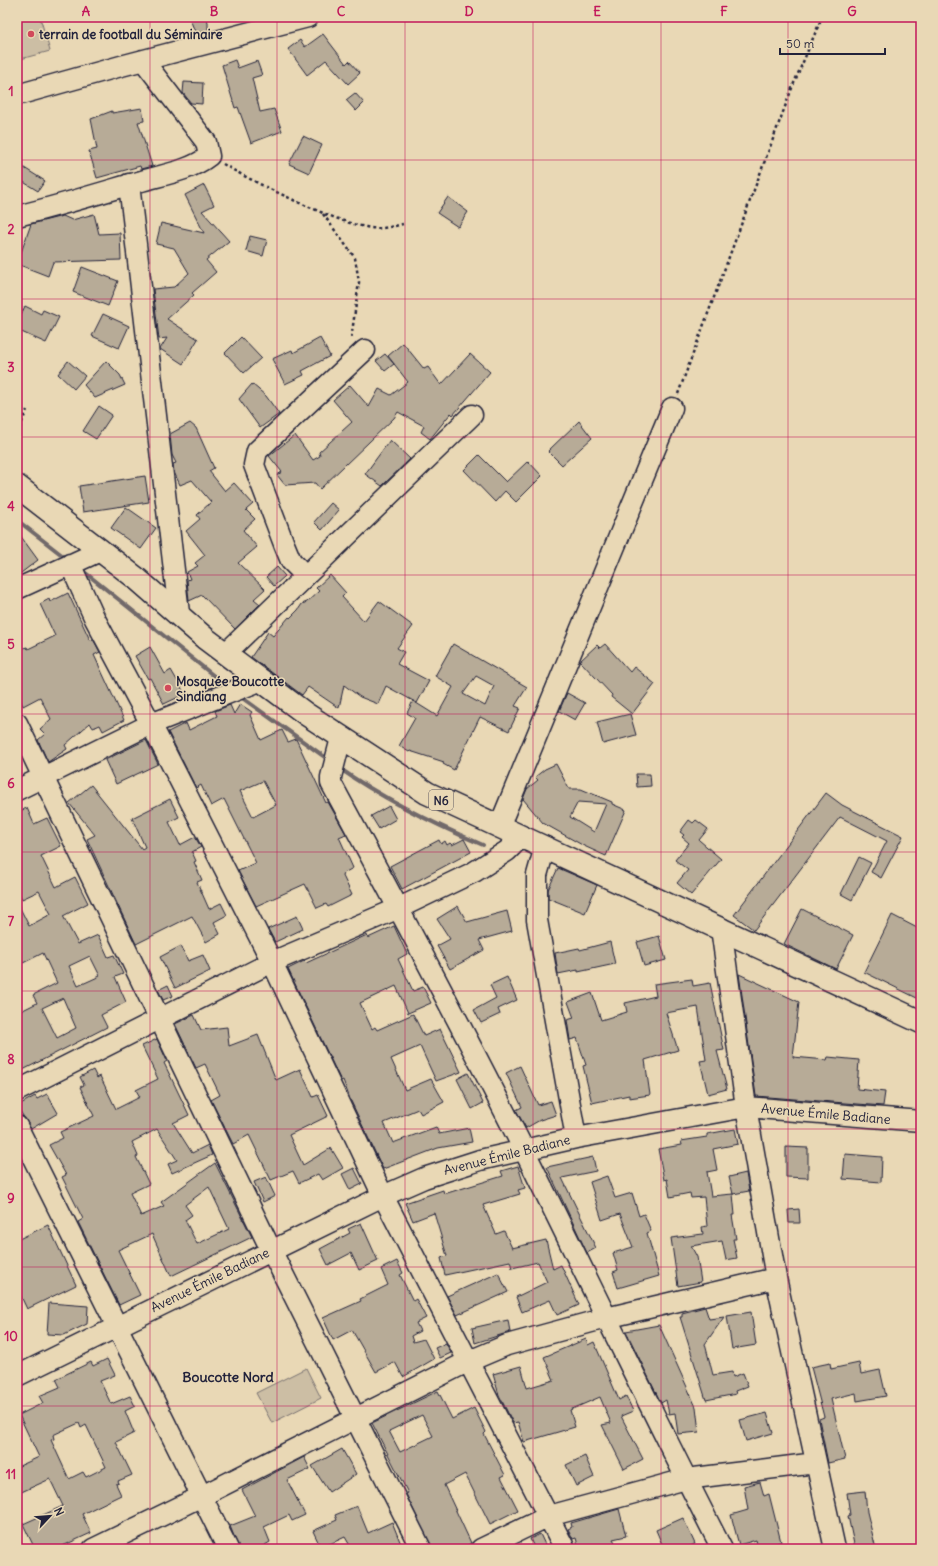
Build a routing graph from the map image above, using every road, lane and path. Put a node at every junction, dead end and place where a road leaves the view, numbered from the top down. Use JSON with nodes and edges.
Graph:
{"nodes":[{"id":1,"x":308,"y":17,"type":"edge"},
{"id":2,"x":822,"y":17,"type":"edge"},
{"id":3,"x":143,"y":60,"type":"junction"},
{"id":4,"x":17,"y":95,"type":"edge"},
{"id":5,"x":209,"y":156,"type":"junction"},
{"id":6,"x":129,"y":184,"type":"junction"},
{"id":7,"x":323,"y":213,"type":"junction"},
{"id":8,"x":17,"y":216,"type":"edge"},
{"id":9,"x":403,"y":224,"type":"dead end"},
{"id":10,"x":358,"y":345,"type":"joint"},
{"id":11,"x":672,"y":408,"type":"joint"},
{"id":12,"x":27,"y":410,"type":"dead end"},
{"id":13,"x":472,"y":415,"type":"dead end"},
{"id":14,"x":17,"y":434,"type":"edge"},
{"id":15,"x":17,"y":486,"type":"edge"},
{"id":16,"x":100,"y":551,"type":"junction"},
{"id":17,"x":70,"y":564,"type":"junction"},
{"id":18,"x":305,"y":576,"type":"junction"},
{"id":19,"x":17,"y":589,"type":"edge"},
{"id":20,"x":178,"y":613,"type":"junction"},
{"id":21,"x":226,"y":653,"type":"junction"},
{"id":22,"x":262,"y":680,"type":"junction"},
{"id":23,"x":17,"y":723,"type":"edge"},
{"id":24,"x":151,"y":724,"type":"junction"},
{"id":25,"x":341,"y":738,"type":"junction"},
{"id":26,"x":44,"y":777,"type":"junction"},
{"id":27,"x":17,"y":790,"type":"edge"},
{"id":28,"x":499,"y":827,"type":"junction"},
{"id":29,"x":521,"y":836,"type":"junction"},
{"id":30,"x":546,"y":847,"type":"junction"},
{"id":31,"x":399,"y":908,"type":"junction"},
{"id":32,"x":721,"y":928,"type":"junction"},
{"id":33,"x":272,"y":962,"type":"junction"},
{"id":34,"x":159,"y":1019,"type":"junction"},
{"id":35,"x":921,"y":1022,"type":"edge"},
{"id":36,"x":17,"y":1091,"type":"edge"},
{"id":37,"x":746,"y":1107,"type":"junction"},
{"id":38,"x":921,"y":1121,"type":"edge"},
{"id":39,"x":17,"y":1126,"type":"edge"},
{"id":40,"x":576,"y":1138,"type":"junction"},
{"id":41,"x":524,"y":1150,"type":"junction"},
{"id":42,"x":383,"y":1196,"type":"junction"},
{"id":43,"x":271,"y":1250,"type":"junction"},
{"id":44,"x":776,"y":1278,"type":"junction"},
{"id":45,"x":606,"y":1318,"type":"junction"},
{"id":46,"x":116,"y":1326,"type":"junction"},
{"id":47,"x":467,"y":1362,"type":"junction"},
{"id":48,"x":17,"y":1376,"type":"edge"},
{"id":49,"x":356,"y":1418,"type":"junction"},
{"id":50,"x":816,"y":1463,"type":"junction"},
{"id":51,"x":686,"y":1479,"type":"junction"},
{"id":52,"x":202,"y":1496,"type":"junction"},
{"id":53,"x":549,"y":1516,"type":"junction"},
{"id":54,"x":93,"y":1549,"type":"edge"},
{"id":55,"x":228,"y":1549,"type":"edge"},
{"id":56,"x":421,"y":1549,"type":"edge"},
{"id":57,"x":482,"y":1549,"type":"edge"},
{"id":58,"x":565,"y":1549,"type":"edge"},
{"id":59,"x":722,"y":1549,"type":"edge"},
{"id":60,"x":835,"y":1549,"type":"edge"}],
"edges":[{"from":1,"to":3,"type":"street"},
{"from":2,"to":11,"type":"path"},
{"from":3,"to":4,"type":"street"},
{"from":3,"to":5,"type":"street"},
{"from":5,"to":6,"type":"street"},
{"from":5,"to":7,"type":"path"},
{"from":6,"to":8,"type":"street"},
{"from":6,"to":20,"type":"street"},
{"from":7,"to":9,"type":"path"},
{"from":7,"to":10,"type":"path"},
{"from":10,"to":18,"type":"street"},
{"from":11,"to":28,"type":"street"},
{"from":12,"to":14,"type":"path"},
{"from":13,"to":18,"type":"street"},
{"from":15,"to":16,"type":"main road","number":"N6"},
{"from":16,"to":17,"type":"street"},
{"from":16,"to":20,"type":"main road","number":"N6"},
{"from":17,"to":19,"type":"street"},
{"from":17,"to":24,"type":"street"},
{"from":18,"to":21,"type":"street"},
{"from":20,"to":21,"type":"main road","number":"N6"},
{"from":21,"to":22,"type":"main road","number":"N6"},
{"from":22,"to":24,"type":"street"},
{"from":22,"to":25,"type":"main road","number":"N6"},
{"from":23,"to":26,"type":"street"},
{"from":24,"to":26,"type":"street"},
{"from":24,"to":33,"type":"street"},
{"from":25,"to":28,"type":"main road","number":"N6"},
{"from":25,"to":31,"type":"street"},
{"from":26,"to":27,"type":"street"},
{"from":26,"to":34,"type":"street"},
{"from":28,"to":29,"type":"main road","number":"N6"},
{"from":29,"to":30,"type":"main road","number":"N6"},
{"from":29,"to":31,"type":"street"},
{"from":30,"to":32,"type":"main road","number":"N6"},
{"from":30,"to":40,"type":"street"},
{"from":31,"to":33,"type":"street"},
{"from":31,"to":41,"type":"street"},
{"from":32,"to":35,"type":"main road","number":"N6"},
{"from":32,"to":37,"type":"street"},
{"from":33,"to":34,"type":"street"},
{"from":33,"to":42,"type":"street"},
{"from":34,"to":36,"type":"street"},
{"from":34,"to":43,"type":"street"},
{"from":37,"to":38,"type":"street","name":"Avenue Émile Badiane"},
{"from":37,"to":40,"type":"street","name":"Avenue Émile Badiane"},
{"from":37,"to":44,"type":"street"},
{"from":39,"to":46,"type":"street"},
{"from":40,"to":41,"type":"street","name":"Avenue Émile Badiane"},
{"from":41,"to":42,"type":"street","name":"Avenue Émile Badiane"},
{"from":41,"to":45,"type":"street"},
{"from":42,"to":43,"type":"street","name":"Avenue Émile Badiane"},
{"from":42,"to":47,"type":"street"},
{"from":43,"to":46,"type":"street","name":"Avenue Émile Badiane"},
{"from":43,"to":49,"type":"street"},
{"from":44,"to":45,"type":"street"},
{"from":44,"to":50,"type":"street"},
{"from":45,"to":47,"type":"street"},
{"from":45,"to":51,"type":"street"},
{"from":46,"to":48,"type":"street","name":"Avenue Émile Badiane"},
{"from":46,"to":52,"type":"street"},
{"from":47,"to":49,"type":"street"},
{"from":47,"to":53,"type":"street"},
{"from":49,"to":52,"type":"street"},
{"from":49,"to":56,"type":"street"},
{"from":50,"to":51,"type":"street"},
{"from":50,"to":60,"type":"street"},
{"from":51,"to":53,"type":"street"},
{"from":51,"to":59,"type":"street"},
{"from":52,"to":54,"type":"street"},
{"from":52,"to":55,"type":"street"},
{"from":53,"to":57,"type":"street"},
{"from":53,"to":58,"type":"street"}]}
